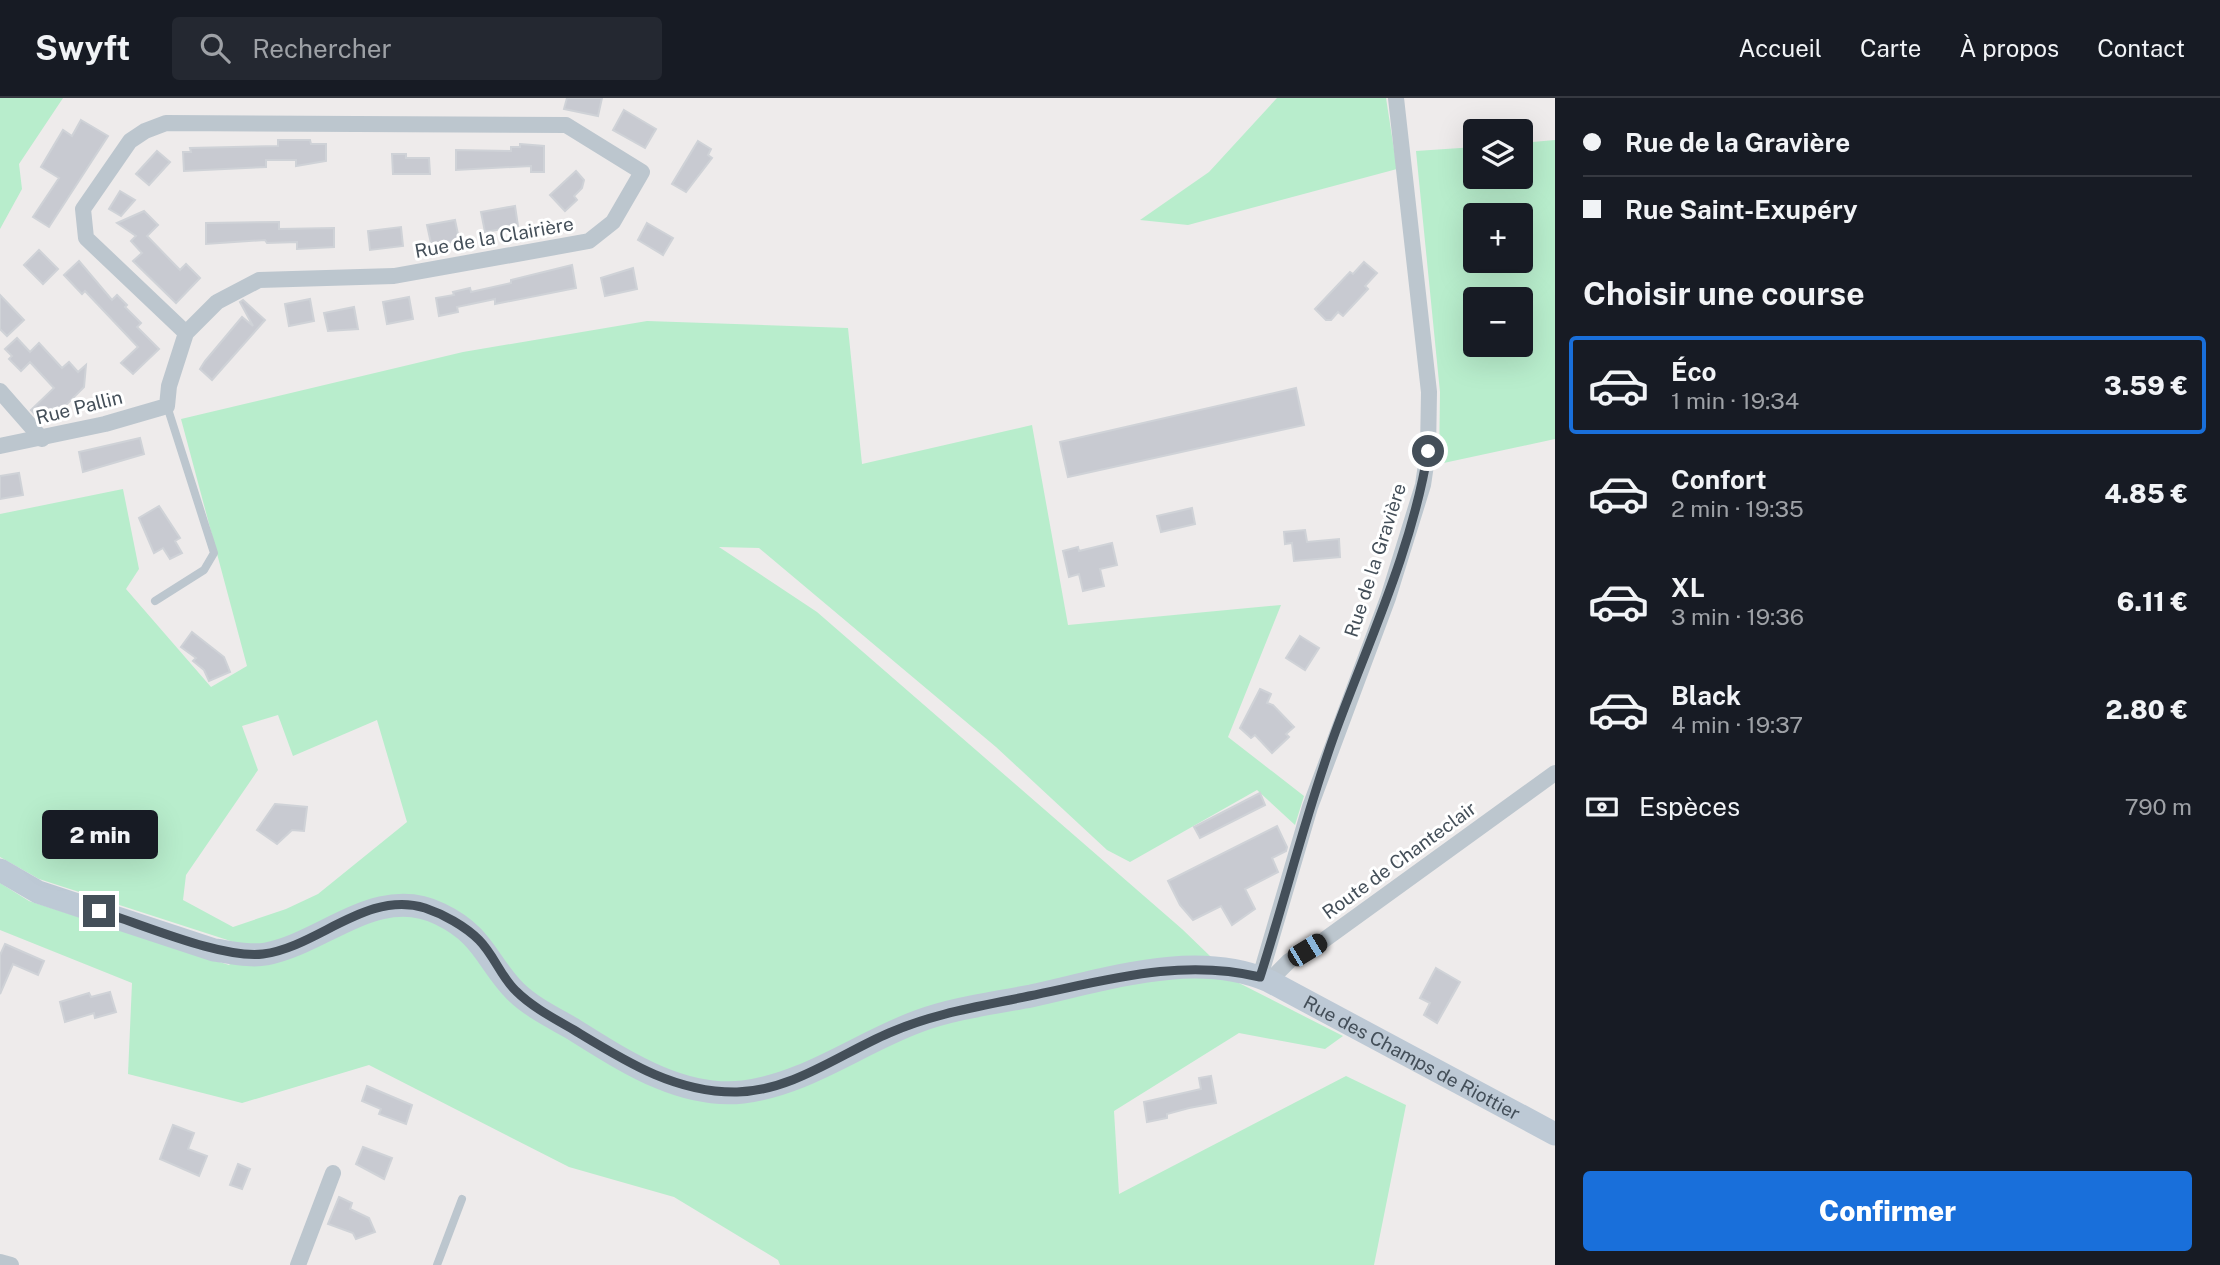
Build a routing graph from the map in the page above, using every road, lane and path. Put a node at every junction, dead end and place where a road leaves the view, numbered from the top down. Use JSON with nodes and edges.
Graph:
{"nodes":[{"id":1,"x":1396,"y":98,"type":"edge"},
{"id":2,"x":186,"y":333,"type":"junction"},
{"id":3,"x":0,"y":391,"type":"edge"},
{"id":4,"x":167,"y":406,"type":"junction"},
{"id":5,"x":43,"y":439,"type":"junction"},
{"id":6,"x":0,"y":446,"type":"edge"},
{"id":7,"x":155,"y":601,"type":"dead end"},
{"id":8,"x":1555,"y":773,"type":"edge"},
{"id":9,"x":0,"y":870,"type":"edge"},
{"id":10,"x":1265,"y":979,"type":"junction"},
{"id":11,"x":1555,"y":1135,"type":"edge"},
{"id":12,"x":333,"y":1173,"type":"dead end"},
{"id":13,"x":462,"y":1199,"type":"dead end"},
{"id":14,"x":0,"y":1262,"type":"edge"},
{"id":15,"x":11,"y":1265,"type":"edge"},
{"id":16,"x":298,"y":1265,"type":"edge"},
{"id":17,"x":437,"y":1265,"type":"edge"}],
"edges":[{"from":1,"to":10,"type":"street","name":"Rue de la Gravière"},
{"from":2,"to":2,"type":"street","name":"Rue de la Clairière"},
{"from":2,"to":4,"type":"street","name":"Rue de la Clairière"},
{"from":3,"to":5,"type":"street"},
{"from":4,"to":5,"type":"street","name":"Rue Pallin"},
{"from":4,"to":7,"type":"lane"},
{"from":5,"to":6,"type":"street","name":"Rue Pallin"},
{"from":8,"to":10,"type":"street","name":"Route de Chanteclair"},
{"from":9,"to":10,"type":"street","name":"Rue des Champs de Riottier"},
{"from":10,"to":11,"type":"street","name":"Rue des Champs de Riottier"},
{"from":12,"to":16,"type":"street"},
{"from":13,"to":17,"type":"lane"},
{"from":14,"to":15,"type":"street"}]}
